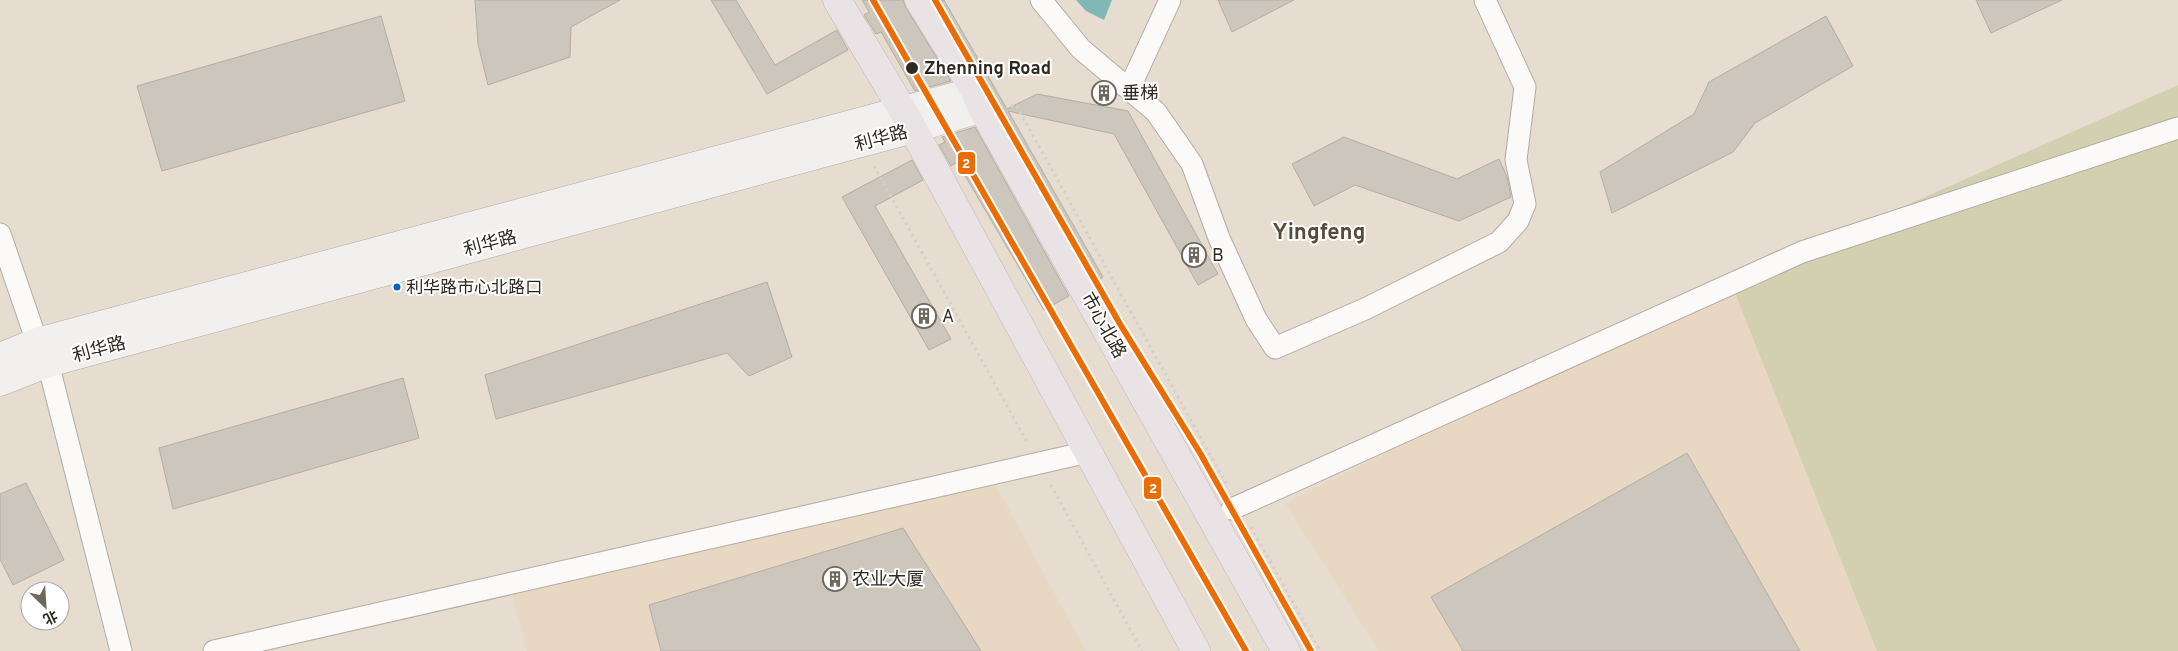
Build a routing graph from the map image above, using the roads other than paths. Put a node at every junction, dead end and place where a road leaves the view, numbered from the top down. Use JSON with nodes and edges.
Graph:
{"nodes":[{"id":1,"x":837,"y":0,"type":"edge"},
{"id":2,"x":919,"y":0,"type":"edge"},
{"id":3,"x":1041,"y":0,"type":"edge"},
{"id":4,"x":1170,"y":0,"type":"edge"},
{"id":5,"x":1485,"y":0,"type":"edge"},
{"id":6,"x":1129,"y":89,"type":"junction"},
{"id":7,"x":978,"y":99,"type":"junction"},
{"id":8,"x":907,"y":119,"type":"junction"},
{"id":9,"x":2178,"y":128,"type":"edge"},
{"id":10,"x":0,"y":234,"type":"edge"},
{"id":11,"x":43,"y":352,"type":"junction"},
{"id":12,"x":0,"y":357,"type":"edge"},
{"id":13,"x":0,"y":382,"type":"edge"},
{"id":14,"x":1088,"y":452,"type":"junction"},
{"id":15,"x":1235,"y":507,"type":"road end"},
{"id":16,"x":121,"y":651,"type":"edge"},
{"id":17,"x":214,"y":651,"type":"edge"},
{"id":18,"x":1196,"y":651,"type":"edge"},
{"id":19,"x":1286,"y":651,"type":"edge"}],
"edges":[{"from":1,"to":8,"type":"main road"},
{"from":2,"to":7,"type":"main road","name":"市心北路"},
{"from":3,"to":6,"type":"street"},
{"from":4,"to":6,"type":"street"},
{"from":5,"to":6,"type":"street"},
{"from":7,"to":8,"type":"main road","name":"利华路"},
{"from":7,"to":19,"type":"main road","name":"市心北路"},
{"from":8,"to":11,"type":"main road","name":"利华路"},
{"from":8,"to":11,"type":"main road","name":"利华路"},
{"from":8,"to":14,"type":"main road"},
{"from":9,"to":15,"type":"street"},
{"from":10,"to":11,"type":"street"},
{"from":11,"to":12,"type":"main road","name":"利华路"},
{"from":11,"to":13,"type":"main road","name":"利华路"},
{"from":11,"to":16,"type":"street"},
{"from":14,"to":17,"type":"street"},
{"from":14,"to":18,"type":"main road"}]}
